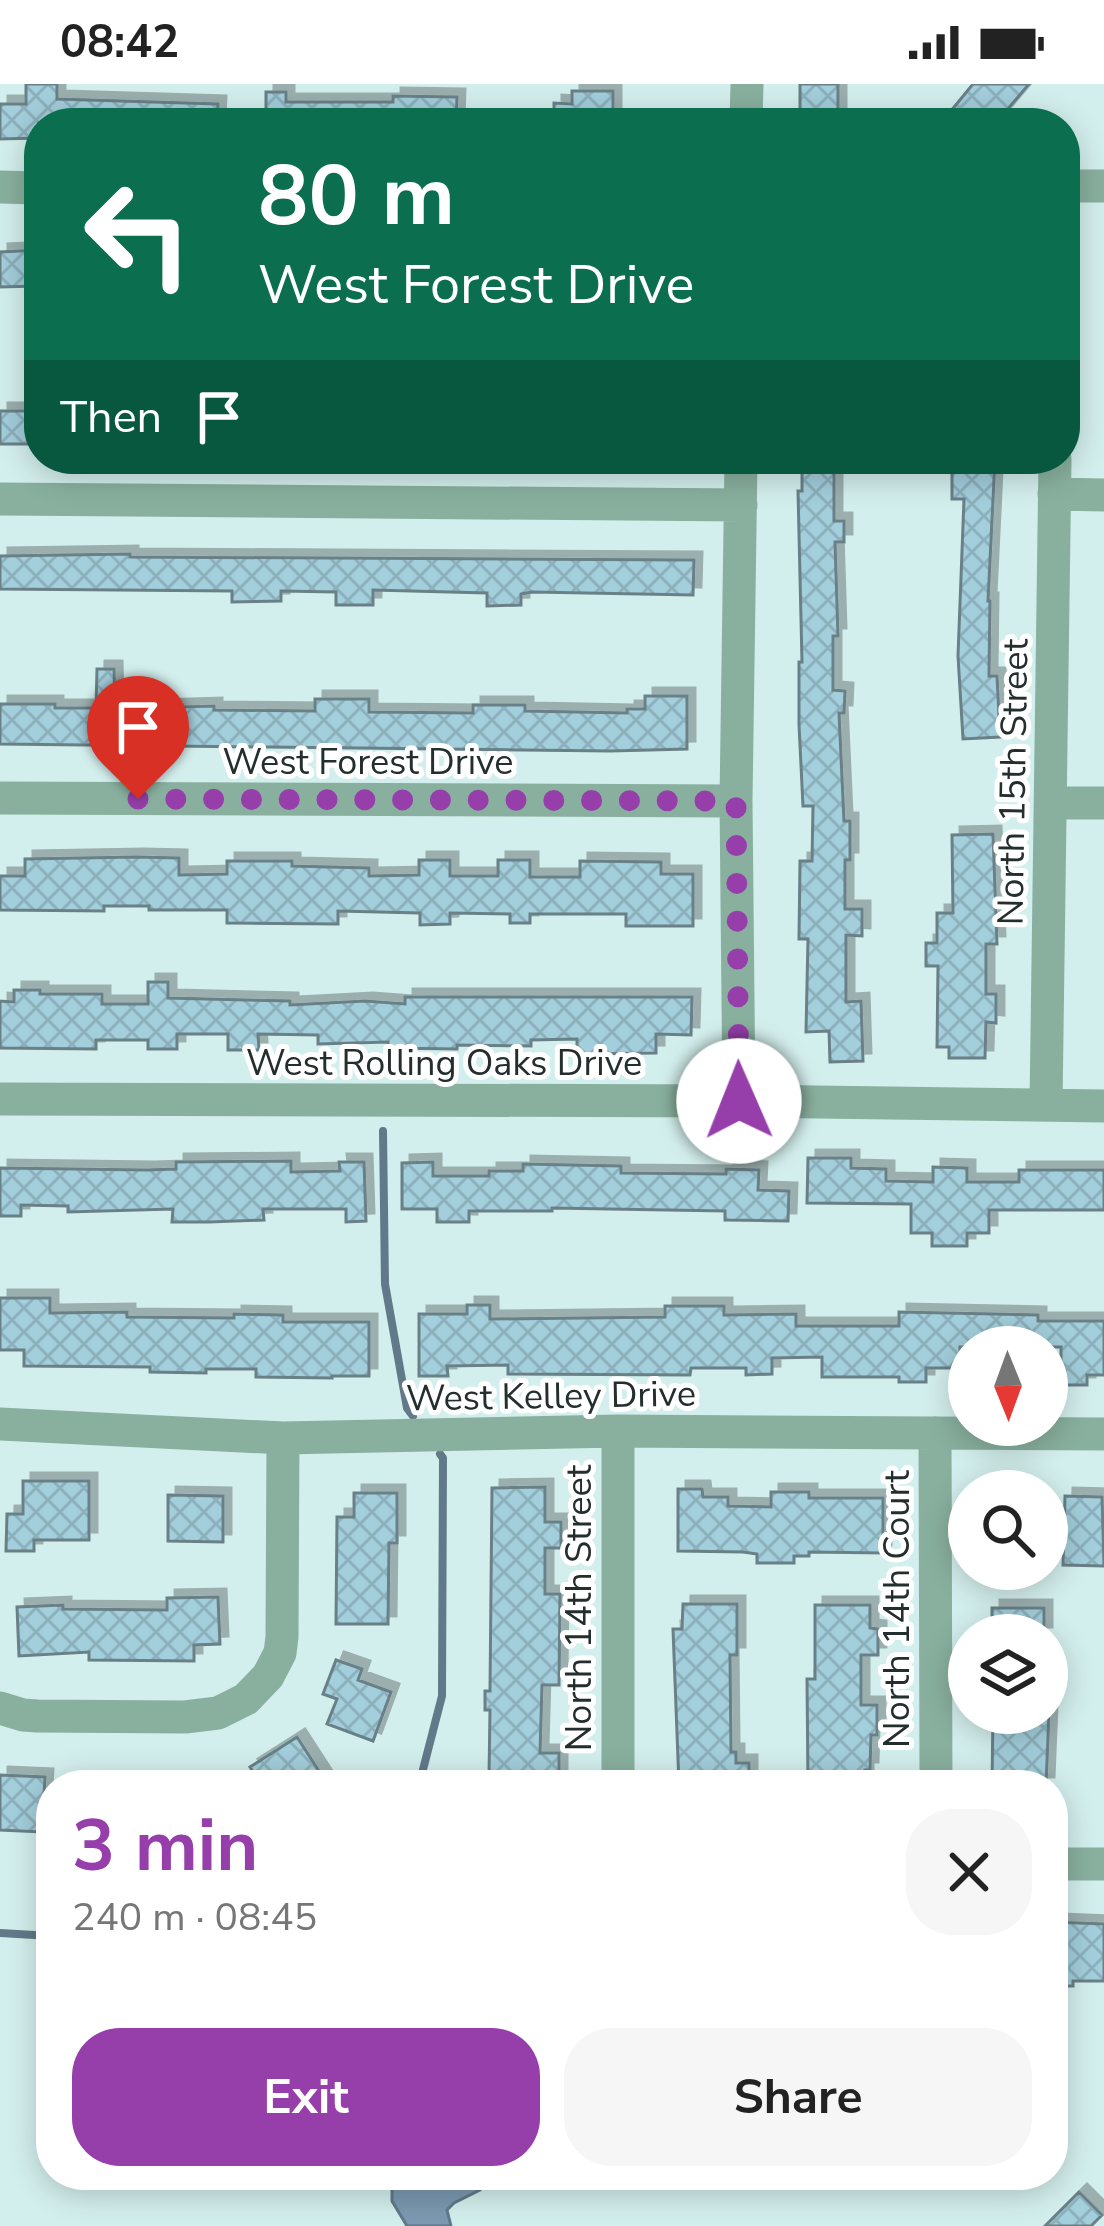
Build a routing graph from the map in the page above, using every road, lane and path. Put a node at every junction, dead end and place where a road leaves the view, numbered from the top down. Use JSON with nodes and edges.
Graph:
{"nodes":[{"id":1,"x":741,"y":474,"type":"edge"},
{"id":2,"x":1055,"y":474,"type":"edge"},
{"id":3,"x":1054,"y":494,"type":"junction"},
{"id":4,"x":1104,"y":495,"type":"edge"},
{"id":5,"x":0,"y":499,"type":"edge"},
{"id":6,"x":740,"y":505,"type":"junction"},
{"id":7,"x":0,"y":798,"type":"edge"},
{"id":8,"x":736,"y":801,"type":"junction"},
{"id":9,"x":1052,"y":803,"type":"junction"},
{"id":10,"x":1104,"y":803,"type":"edge"},
{"id":11,"x":0,"y":1100,"type":"edge"},
{"id":12,"x":739,"y":1101,"type":"junction"},
{"id":13,"x":1046,"y":1106,"type":"junction"},
{"id":14,"x":1104,"y":1106,"type":"edge"},
{"id":15,"x":0,"y":1424,"type":"edge"},
{"id":16,"x":618,"y":1431,"type":"junction"},
{"id":17,"x":935,"y":1433,"type":"junction"},
{"id":18,"x":1104,"y":1434,"type":"edge"},
{"id":19,"x":283,"y":1438,"type":"junction"},
{"id":20,"x":0,"y":1708,"type":"edge"},
{"id":21,"x":618,"y":1770,"type":"edge"},
{"id":22,"x":936,"y":1770,"type":"edge"},
{"id":23,"x":1068,"y":1864,"type":"edge"},
{"id":24,"x":1104,"y":1864,"type":"edge"}],
"edges":[{"from":1,"to":6,"type":"street"},
{"from":2,"to":3,"type":"street","name":"North 15th Street"},
{"from":3,"to":4,"type":"street"},
{"from":3,"to":9,"type":"street","name":"North 15th Street"},
{"from":5,"to":6,"type":"street"},
{"from":6,"to":8,"type":"street"},
{"from":7,"to":8,"type":"street","name":"West Forest Drive"},
{"from":8,"to":12,"type":"street"},
{"from":9,"to":10,"type":"street"},
{"from":9,"to":13,"type":"street","name":"North 15th Street"},
{"from":11,"to":12,"type":"street","name":"West Rolling Oaks Drive"},
{"from":12,"to":13,"type":"street","name":"West Rolling Oaks Drive"},
{"from":13,"to":14,"type":"street","name":"West Rolling Oaks Drive"},
{"from":15,"to":19,"type":"street","name":"West Kelley Drive"},
{"from":16,"to":17,"type":"street","name":"West Kelley Drive"},
{"from":16,"to":19,"type":"street","name":"West Kelley Drive"},
{"from":16,"to":21,"type":"street","name":"North 14th Street"},
{"from":17,"to":18,"type":"street","name":"West Kelley Drive"},
{"from":17,"to":22,"type":"street","name":"North 14th Court"},
{"from":19,"to":20,"type":"street"},
{"from":23,"to":24,"type":"street"}]}
